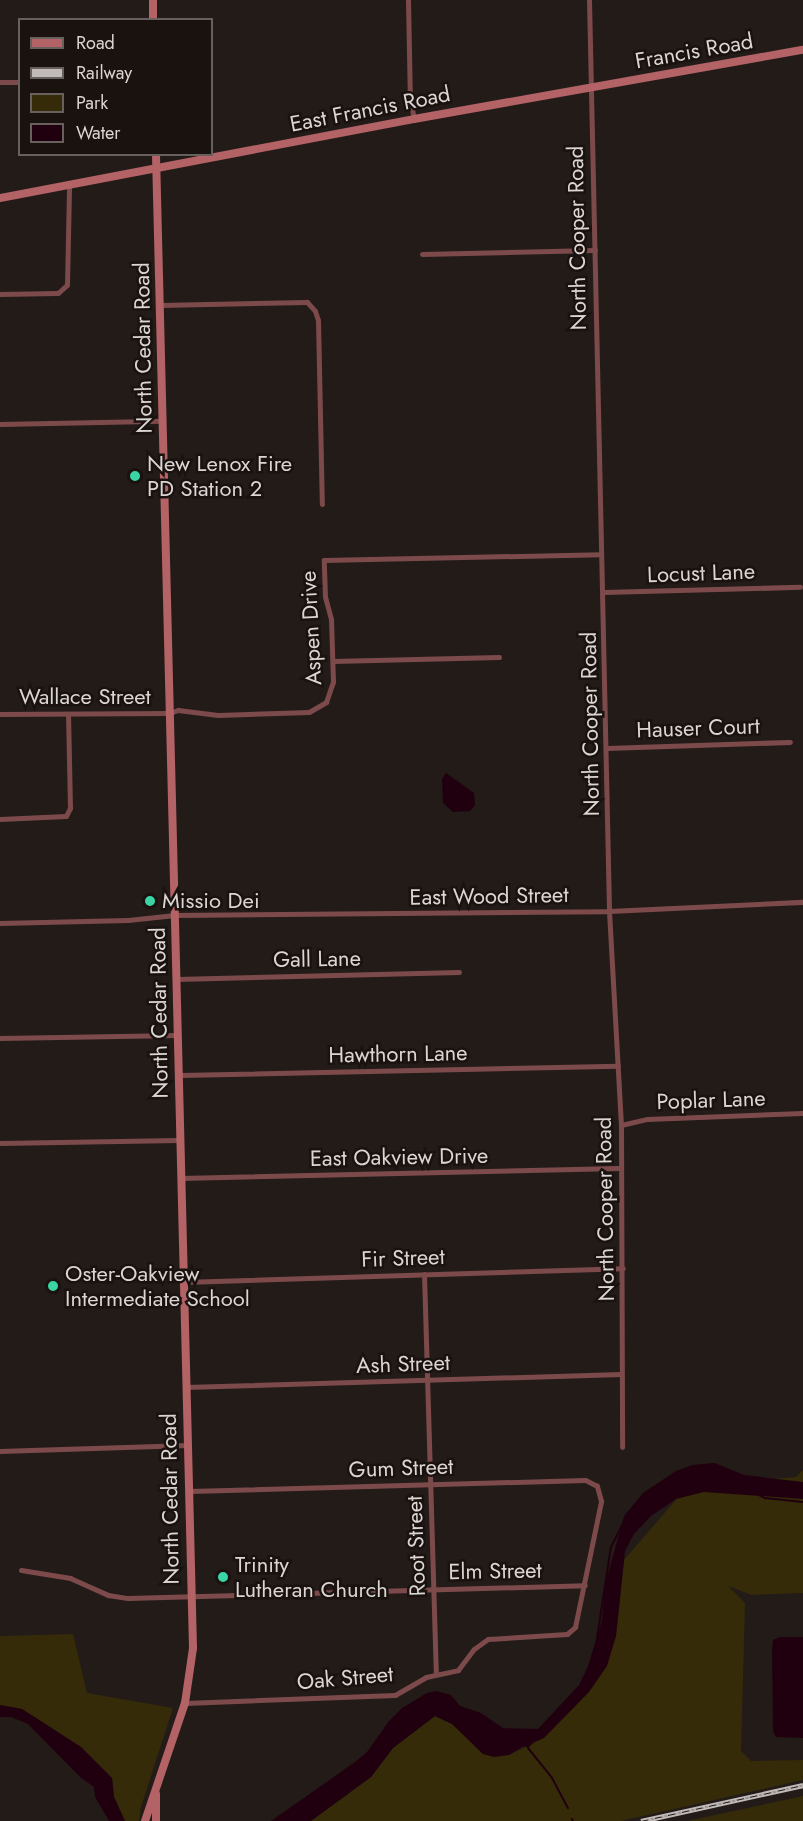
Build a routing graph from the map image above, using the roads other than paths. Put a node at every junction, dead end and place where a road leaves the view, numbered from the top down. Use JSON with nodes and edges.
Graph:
{"nodes":[{"id":1,"x":153,"y":0,"type":"edge"},
{"id":2,"x":408,"y":0,"type":"edge"},
{"id":3,"x":589,"y":0,"type":"edge"},
{"id":4,"x":153,"y":18,"type":"edge"},
{"id":5,"x":803,"y":50,"type":"edge"},
{"id":6,"x":0,"y":82,"type":"edge"},
{"id":7,"x":18,"y":82,"type":"edge"},
{"id":8,"x":591,"y":87,"type":"junction"},
{"id":9,"x":414,"y":119,"type":"junction"},
{"id":10,"x":156,"y":156,"type":"edge"},
{"id":11,"x":157,"y":169,"type":"junction"},
{"id":12,"x":69,"y":186,"type":"junction"},
{"id":13,"x":0,"y":198,"type":"edge"},
{"id":14,"x":595,"y":250,"type":"junction"},
{"id":15,"x":422,"y":254,"type":"dead end"},
{"id":16,"x":0,"y":294,"type":"edge"},
{"id":17,"x":160,"y":305,"type":"junction"},
{"id":18,"x":163,"y":422,"type":"junction"},
{"id":19,"x":0,"y":424,"type":"edge"},
{"id":20,"x":322,"y":504,"type":"dead end"},
{"id":21,"x":601,"y":554,"type":"junction"},
{"id":22,"x":800,"y":587,"type":"dead end"},
{"id":23,"x":604,"y":592,"type":"junction"},
{"id":24,"x":499,"y":657,"type":"dead end"},
{"id":25,"x":333,"y":661,"type":"junction"},
{"id":26,"x":170,"y":713,"type":"junction"},
{"id":27,"x":0,"y":714,"type":"edge"},
{"id":28,"x":68,"y":714,"type":"junction"},
{"id":29,"x":790,"y":742,"type":"dead end"},
{"id":30,"x":607,"y":748,"type":"junction"},
{"id":31,"x":0,"y":819,"type":"edge"},
{"id":32,"x":803,"y":902,"type":"edge"},
{"id":33,"x":609,"y":911,"type":"junction"},
{"id":34,"x":175,"y":915,"type":"junction"},
{"id":35,"x":0,"y":923,"type":"edge"},
{"id":36,"x":459,"y":972,"type":"dead end"},
{"id":37,"x":176,"y":979,"type":"junction"},
{"id":38,"x":178,"y":1035,"type":"junction"},
{"id":39,"x":0,"y":1038,"type":"edge"},
{"id":40,"x":618,"y":1066,"type":"junction"},
{"id":41,"x":179,"y":1076,"type":"junction"},
{"id":42,"x":803,"y":1113,"type":"edge"},
{"id":43,"x":621,"y":1125,"type":"junction"},
{"id":44,"x":179,"y":1140,"type":"junction"},
{"id":45,"x":0,"y":1143,"type":"edge"},
{"id":46,"x":619,"y":1168,"type":"junction"},
{"id":47,"x":180,"y":1178,"type":"junction"},
{"id":48,"x":623,"y":1268,"type":"junction"},
{"id":49,"x":424,"y":1274,"type":"junction"},
{"id":50,"x":183,"y":1282,"type":"junction"},
{"id":51,"x":621,"y":1374,"type":"junction"},
{"id":52,"x":426,"y":1380,"type":"junction"},
{"id":53,"x":185,"y":1387,"type":"junction"},
{"id":54,"x":188,"y":1444,"type":"junction"},
{"id":55,"x":622,"y":1447,"type":"dead end"},
{"id":56,"x":0,"y":1450,"type":"edge"},
{"id":57,"x":430,"y":1484,"type":"junction"},
{"id":58,"x":189,"y":1491,"type":"junction"},
{"id":59,"x":21,"y":1570,"type":"dead end"},
{"id":60,"x":585,"y":1586,"type":"junction"},
{"id":61,"x":434,"y":1589,"type":"junction"},
{"id":62,"x":191,"y":1594,"type":"junction"},
{"id":63,"x":436,"y":1673,"type":"junction"},
{"id":64,"x":185,"y":1702,"type":"junction"},
{"id":65,"x":156,"y":1794,"type":"junction"},
{"id":66,"x":145,"y":1821,"type":"edge"},
{"id":67,"x":156,"y":1821,"type":"edge"}],
"edges":[{"from":1,"to":4,"type":"street"},
{"from":2,"to":9,"type":"street"},
{"from":3,"to":8,"type":"street","name":"North Cooper Road"},
{"from":5,"to":8,"type":"street","name":"Francis Road"},
{"from":6,"to":7,"type":"street"},
{"from":8,"to":9,"type":"street","name":"East Francis Road"},
{"from":8,"to":14,"type":"street","name":"North Cooper Road"},
{"from":9,"to":11,"type":"street","name":"East Francis Road"},
{"from":10,"to":11,"type":"street","name":"North Cedar Road"},
{"from":11,"to":12,"type":"street","name":"East Francis Road"},
{"from":11,"to":17,"type":"street","name":"North Cedar Road"},
{"from":12,"to":13,"type":"street","name":"East Francis Road"},
{"from":12,"to":16,"type":"street"},
{"from":14,"to":15,"type":"street"},
{"from":14,"to":21,"type":"street","name":"North Cooper Road"},
{"from":17,"to":18,"type":"street","name":"North Cedar Road"},
{"from":17,"to":20,"type":"street"},
{"from":18,"to":19,"type":"street"},
{"from":18,"to":26,"type":"street","name":"North Cedar Road"},
{"from":21,"to":23,"type":"street","name":"North Cooper Road"},
{"from":21,"to":25,"type":"street","name":"Aspen Drive"},
{"from":22,"to":23,"type":"street","name":"Locust Lane"},
{"from":23,"to":30,"type":"street","name":"North Cooper Road"},
{"from":24,"to":25,"type":"street"},
{"from":25,"to":26,"type":"street","name":"Aspen Drive"},
{"from":26,"to":28,"type":"street","name":"Wallace Street"},
{"from":26,"to":34,"type":"street","name":"North Cedar Road"},
{"from":27,"to":28,"type":"street","name":"Wallace Street"},
{"from":28,"to":31,"type":"street"},
{"from":29,"to":30,"type":"street","name":"Hauser Court"},
{"from":30,"to":33,"type":"street","name":"North Cooper Road"},
{"from":32,"to":33,"type":"street","name":"East Wood Street"},
{"from":33,"to":34,"type":"street","name":"East Wood Street"},
{"from":33,"to":40,"type":"street","name":"North Cooper Road"},
{"from":34,"to":35,"type":"street","name":"East Wood Street"},
{"from":34,"to":37,"type":"street","name":"North Cedar Road"},
{"from":36,"to":37,"type":"street","name":"Gall Lane"},
{"from":37,"to":38,"type":"street","name":"North Cedar Road"},
{"from":38,"to":39,"type":"street"},
{"from":38,"to":41,"type":"street","name":"North Cedar Road"},
{"from":40,"to":41,"type":"street","name":"Hawthorn Lane"},
{"from":40,"to":43,"type":"street","name":"North Cooper Road"},
{"from":41,"to":44,"type":"street","name":"North Cedar Road"},
{"from":42,"to":43,"type":"street","name":"Poplar Lane"},
{"from":43,"to":46,"type":"street","name":"North Cooper Road"},
{"from":44,"to":45,"type":"street"},
{"from":44,"to":47,"type":"street","name":"North Cedar Road"},
{"from":46,"to":47,"type":"street","name":"East Oakview Drive"},
{"from":46,"to":48,"type":"street","name":"North Cooper Road"},
{"from":47,"to":50,"type":"street","name":"North Cedar Road"},
{"from":48,"to":49,"type":"street","name":"Fir Street"},
{"from":48,"to":51,"type":"street","name":"North Cooper Road"},
{"from":49,"to":50,"type":"street","name":"Fir Street"},
{"from":49,"to":52,"type":"street","name":"Root Street"},
{"from":50,"to":53,"type":"street","name":"North Cedar Road"},
{"from":51,"to":52,"type":"street","name":"Ash Street"},
{"from":51,"to":55,"type":"street","name":"North Cooper Road"},
{"from":52,"to":53,"type":"street","name":"Ash Street"},
{"from":52,"to":57,"type":"street","name":"Root Street"},
{"from":53,"to":54,"type":"street","name":"North Cedar Road"},
{"from":54,"to":56,"type":"street"},
{"from":54,"to":58,"type":"street","name":"North Cedar Road"},
{"from":57,"to":58,"type":"street","name":"Gum Street"},
{"from":57,"to":60,"type":"street","name":"Gum Street"},
{"from":57,"to":61,"type":"street","name":"Root Street"},
{"from":58,"to":62,"type":"street","name":"North Cedar Road"},
{"from":59,"to":62,"type":"street","name":"Elm Street"},
{"from":60,"to":61,"type":"street","name":"Elm Street"},
{"from":60,"to":63,"type":"street","name":"Oak Street"},
{"from":61,"to":62,"type":"street","name":"Elm Street"},
{"from":61,"to":63,"type":"street","name":"Root Street"},
{"from":62,"to":64,"type":"street","name":"North Cedar Road"},
{"from":63,"to":64,"type":"street","name":"Oak Street"},
{"from":64,"to":65,"type":"street","name":"North Cedar Road"},
{"from":65,"to":66,"type":"street","name":"North Cedar Road"},
{"from":65,"to":67,"type":"street","name":"North Cedar Road"}]}
